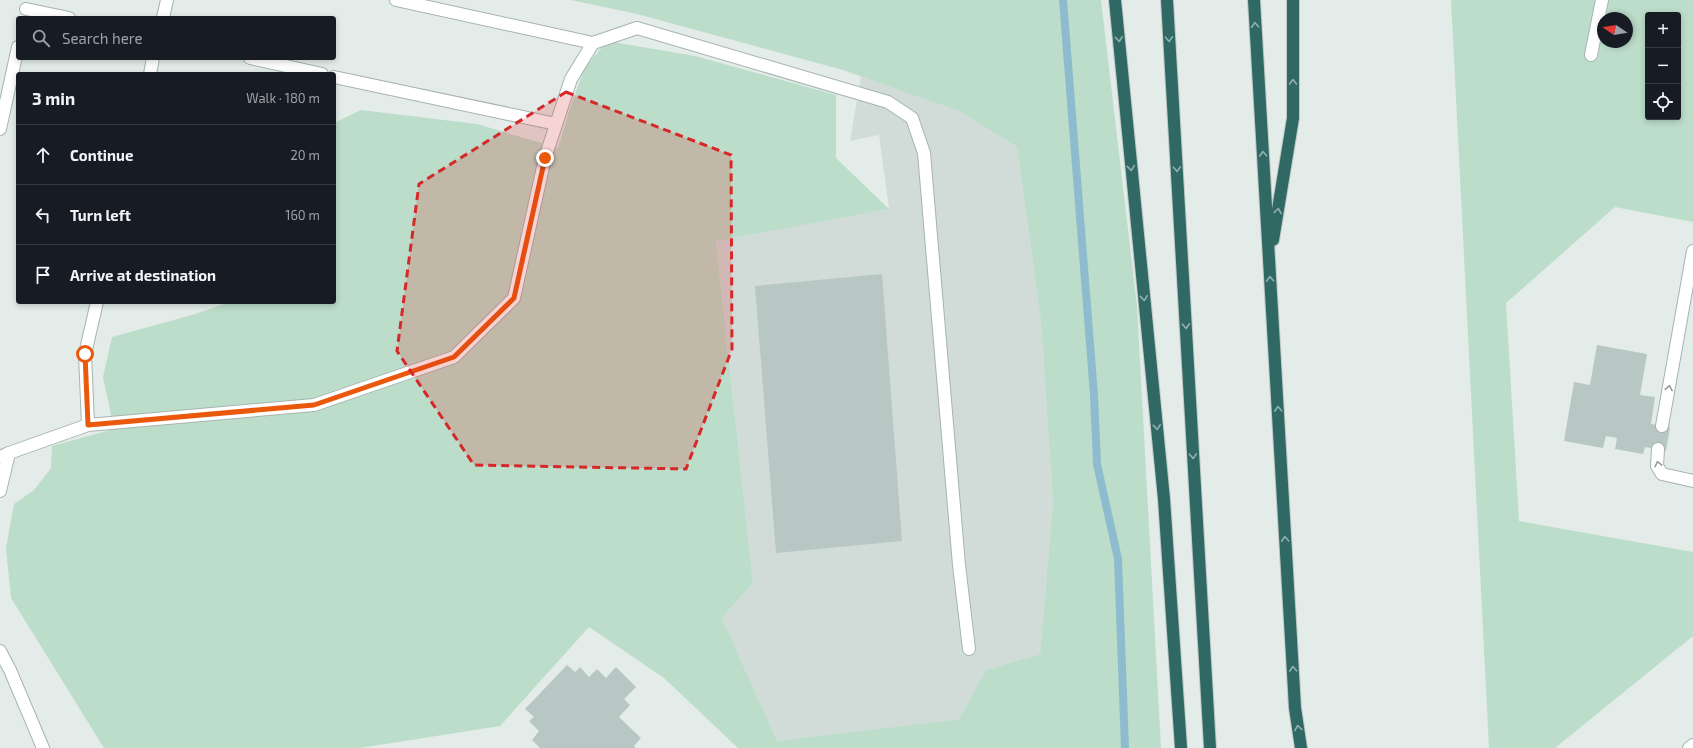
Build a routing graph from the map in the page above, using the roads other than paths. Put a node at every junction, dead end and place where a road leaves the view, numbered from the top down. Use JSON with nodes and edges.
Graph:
{"nodes":[{"id":1,"x":167,"y":0,"type":"edge"},
{"id":2,"x":396,"y":0,"type":"edge"},
{"id":3,"x":1115,"y":0,"type":"edge"},
{"id":4,"x":1167,"y":0,"type":"edge"},
{"id":5,"x":1254,"y":0,"type":"edge"},
{"id":6,"x":1293,"y":0,"type":"edge"},
{"id":7,"x":1602,"y":0,"type":"edge"},
{"id":8,"x":26,"y":9,"type":"edge"},
{"id":9,"x":59,"y":16,"type":"edge"},
{"id":10,"x":163,"y":16,"type":"edge"},
{"id":11,"x":593,"y":43,"type":"junction"},
{"id":12,"x":1591,"y":55,"type":"dead end"},
{"id":13,"x":16,"y":56,"type":"edge"},
{"id":14,"x":153,"y":60,"type":"edge"},
{"id":15,"x":259,"y":60,"type":"edge"},
{"id":16,"x":150,"y":72,"type":"edge"},
{"id":17,"x":313,"y":72,"type":"edge"},
{"id":18,"x":336,"y":77,"type":"edge"},
{"id":19,"x":556,"y":124,"type":"junction"},
{"id":20,"x":0,"y":129,"type":"edge"},
{"id":21,"x":1693,"y":251,"type":"edge"},
{"id":22,"x":1270,"y":263,"type":"junction"},
{"id":23,"x":97,"y":304,"type":"edge"},
{"id":24,"x":88,"y":425,"type":"junction"},
{"id":25,"x":1662,"y":426,"type":"dead end"},
{"id":26,"x":1658,"y":449,"type":"dead end"},
{"id":27,"x":4,"y":455,"type":"edge"},
{"id":28,"x":1693,"y":481,"type":"edge"},
{"id":29,"x":0,"y":491,"type":"edge"},
{"id":30,"x":969,"y":649,"type":"dead end"},
{"id":31,"x":0,"y":651,"type":"edge"},
{"id":32,"x":4,"y":668,"type":"edge"},
{"id":33,"x":1693,"y":745,"type":"edge"},
{"id":34,"x":43,"y":748,"type":"edge"},
{"id":35,"x":1181,"y":748,"type":"edge"},
{"id":36,"x":1210,"y":748,"type":"edge"},
{"id":37,"x":1301,"y":748,"type":"edge"},
{"id":38,"x":1689,"y":748,"type":"edge"}],
"edges":[{"from":1,"to":10,"type":"street"},
{"from":2,"to":11,"type":"street"},
{"from":3,"to":35,"type":"highway","one_way":true},
{"from":4,"to":36,"type":"highway","one_way":true},
{"from":22,"to":5,"type":"highway","one_way":true},
{"from":22,"to":6,"type":"highway","one_way":true},
{"from":7,"to":12,"type":"street"},
{"from":8,"to":9,"type":"street"},
{"from":11,"to":19,"type":"street"},
{"from":11,"to":30,"type":"street"},
{"from":13,"to":20,"type":"street"},
{"from":14,"to":16,"type":"street"},
{"from":15,"to":17,"type":"street"},
{"from":18,"to":19,"type":"street"},
{"from":19,"to":24,"type":"street"},
{"from":25,"to":21,"type":"street","one_way":true},
{"from":37,"to":22,"type":"highway","one_way":true},
{"from":23,"to":24,"type":"street"},
{"from":24,"to":27,"type":"street"},
{"from":28,"to":26,"type":"street","one_way":true},
{"from":27,"to":29,"type":"street"},
{"from":31,"to":32,"type":"street"},
{"from":32,"to":34,"type":"street"},
{"from":33,"to":38,"type":"street"}]}
